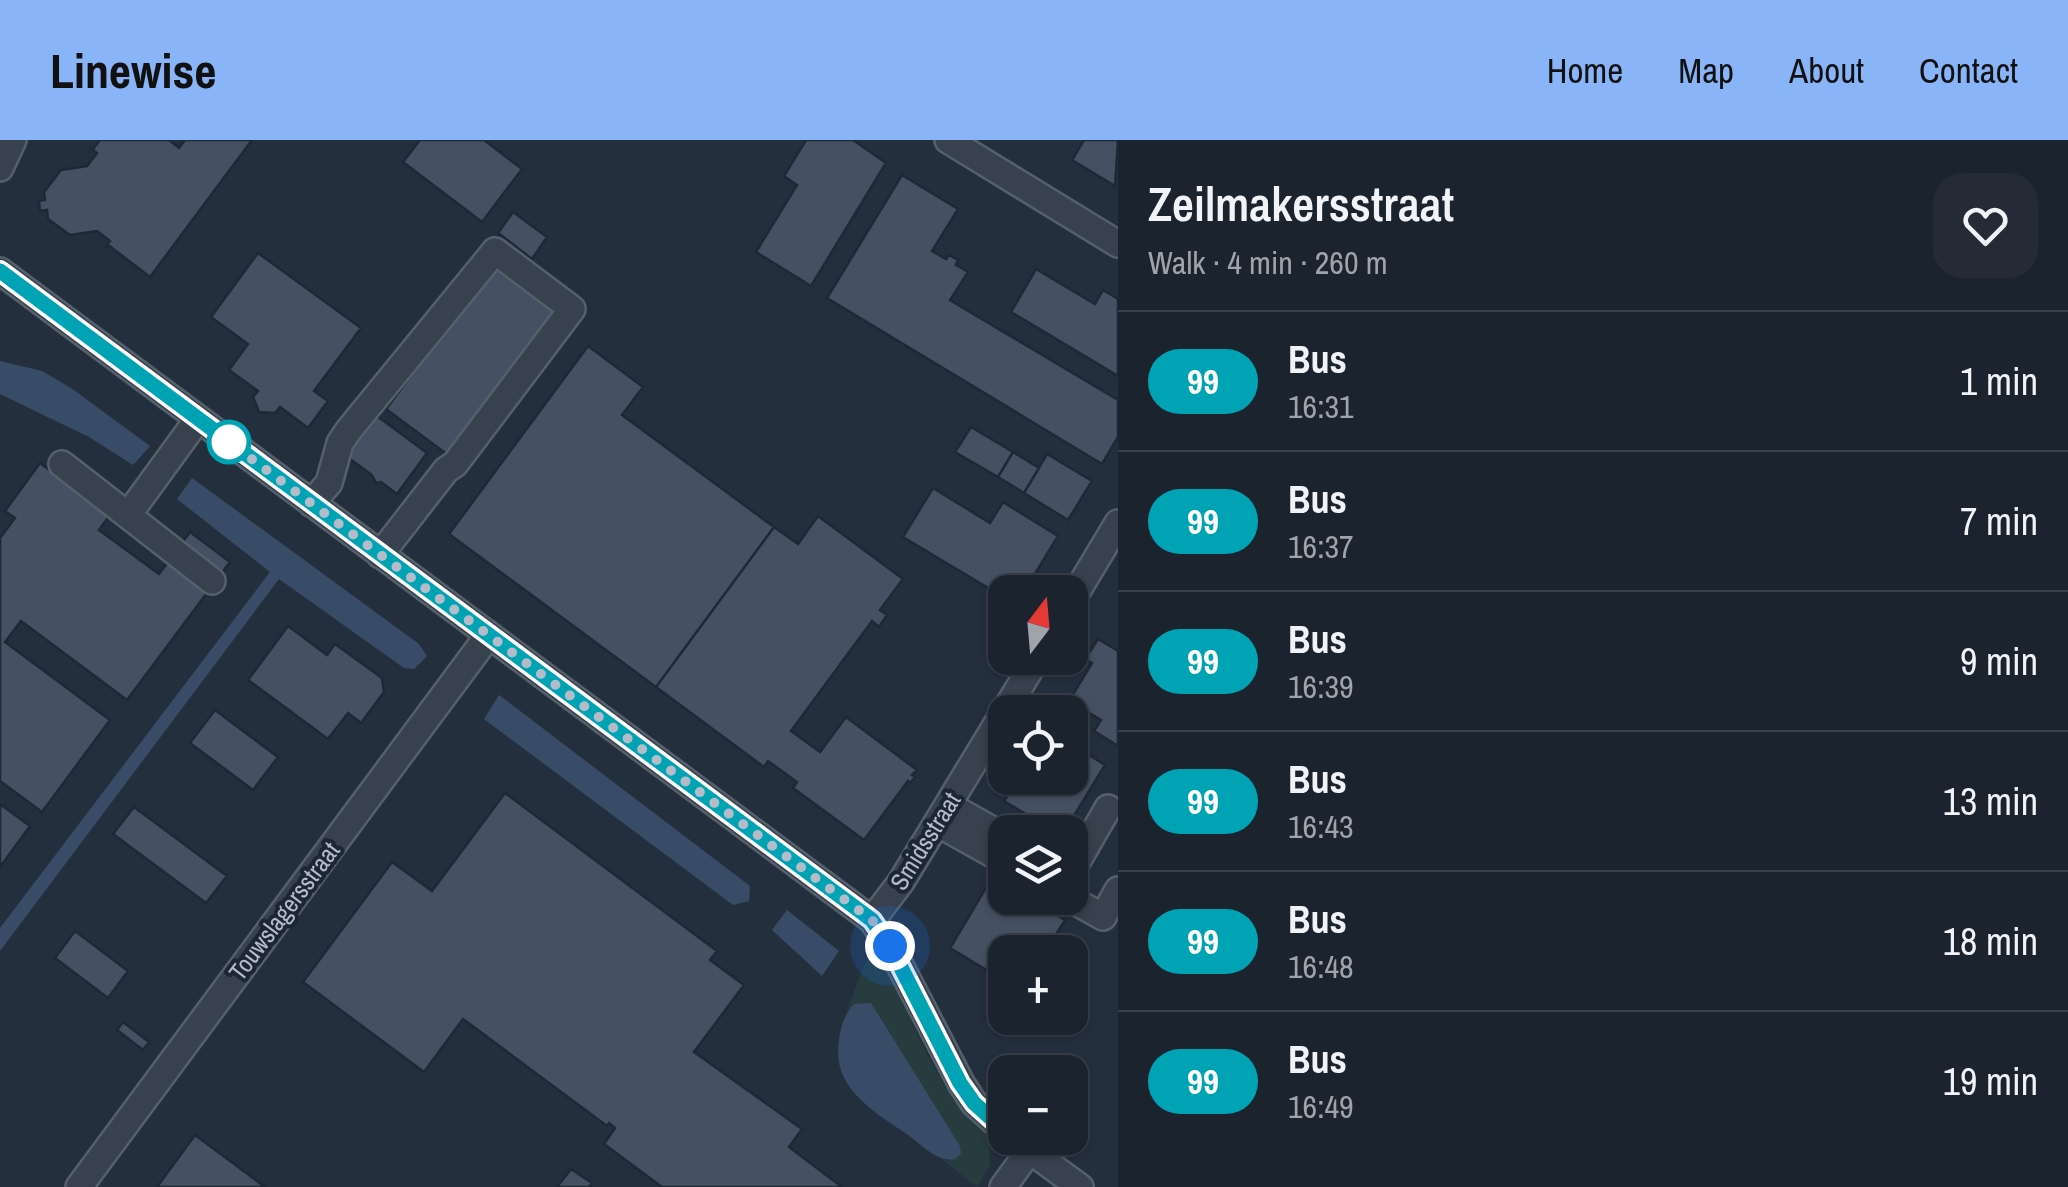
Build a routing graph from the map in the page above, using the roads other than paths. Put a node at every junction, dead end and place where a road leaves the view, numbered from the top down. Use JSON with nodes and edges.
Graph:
{"nodes":[{"id":1,"x":13,"y":140,"type":"edge"},
{"id":2,"x":950,"y":141,"type":"edge"},
{"id":3,"x":0,"y":168,"type":"edge"},
{"id":4,"x":1118,"y":244,"type":"edge"},
{"id":5,"x":0,"y":271,"type":"edge"},
{"id":6,"x":198,"y":419,"type":"junction"},
{"id":7,"x":62,"y":464,"type":"dead end"},
{"id":8,"x":311,"y":504,"type":"junction"},
{"id":9,"x":128,"y":514,"type":"junction"},
{"id":10,"x":1118,"y":523,"type":"edge"},
{"id":11,"x":380,"y":555,"type":"junction"},
{"id":12,"x":1087,"y":575,"type":"edge"},
{"id":13,"x":212,"y":581,"type":"dead end"},
{"id":14,"x":488,"y":636,"type":"junction"},
{"id":15,"x":1027,"y":675,"type":"edge"},
{"id":16,"x":1108,"y":808,"type":"dead end"},
{"id":17,"x":942,"y":814,"type":"junction"},
{"id":18,"x":988,"y":831,"type":"edge"},
{"id":19,"x":1088,"y":843,"type":"edge"},
{"id":20,"x":988,"y":848,"type":"edge"},
{"id":21,"x":1118,"y":890,"type":"edge"},
{"id":22,"x":1088,"y":908,"type":"edge"},
{"id":23,"x":872,"y":920,"type":"junction"},
{"id":24,"x":988,"y":1116,"type":"edge"},
{"id":25,"x":1017,"y":1155,"type":"edge"},
{"id":26,"x":1037,"y":1155,"type":"edge"},
{"id":27,"x":79,"y":1187,"type":"edge"},
{"id":28,"x":1003,"y":1187,"type":"edge"},
{"id":29,"x":1080,"y":1187,"type":"edge"}],
"edges":[{"from":1,"to":3,"type":"street"},
{"from":2,"to":4,"type":"street"},
{"from":5,"to":6,"type":"street"},
{"from":6,"to":8,"type":"street"},
{"from":6,"to":9,"type":"street"},
{"from":7,"to":9,"type":"street"},
{"from":8,"to":11,"type":"street"},
{"from":8,"to":11,"type":"street"},
{"from":9,"to":13,"type":"street"},
{"from":10,"to":12,"type":"street"},
{"from":11,"to":14,"type":"street"},
{"from":14,"to":23,"type":"street"},
{"from":14,"to":27,"type":"street","name":"Touwslagersstraat"},
{"from":15,"to":17,"type":"street","name":"Smidsstraat"},
{"from":16,"to":19,"type":"street"},
{"from":17,"to":18,"type":"street"},
{"from":17,"to":20,"type":"street"},
{"from":17,"to":23,"type":"street","name":"Smidsstraat"},
{"from":21,"to":22,"type":"street"},
{"from":23,"to":24,"type":"street"},
{"from":25,"to":28,"type":"street"},
{"from":26,"to":29,"type":"street"}]}
